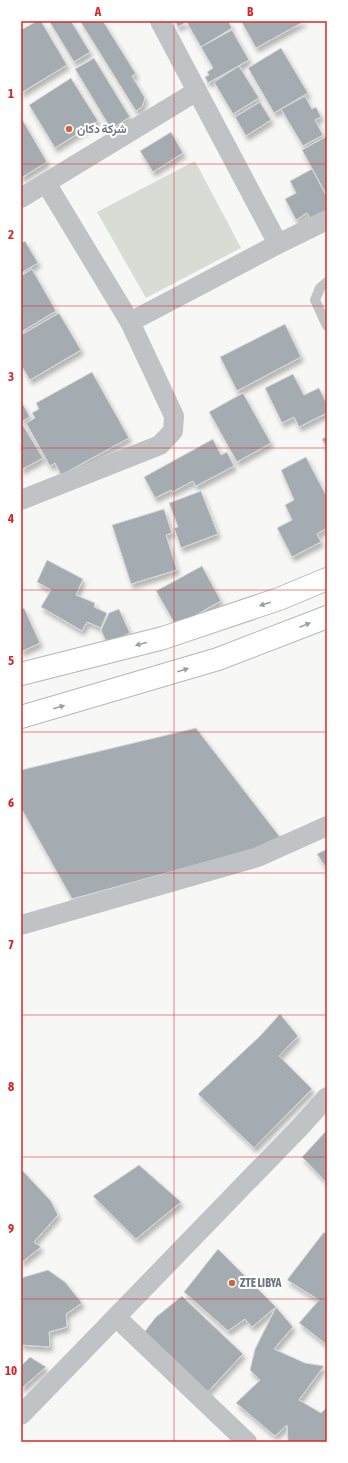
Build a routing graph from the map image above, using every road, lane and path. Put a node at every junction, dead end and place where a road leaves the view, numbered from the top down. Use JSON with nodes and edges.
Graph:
{"nodes":[{"id":1,"x":160,"y":21,"type":"edge"},
{"id":2,"x":197,"y":91,"type":"junction"},
{"id":3,"x":46,"y":183,"type":"junction"},
{"id":4,"x":21,"y":198,"type":"edge"},
{"id":5,"x":327,"y":220,"type":"edge"},
{"id":6,"x":278,"y":244,"type":"junction"},
{"id":7,"x":327,"y":282,"type":"edge"},
{"id":8,"x":130,"y":322,"type":"junction"},
{"id":9,"x":327,"y":326,"type":"edge"},
{"id":10,"x":21,"y":500,"type":"edge"},
{"id":11,"x":327,"y":579,"type":"edge"},
{"id":12,"x":327,"y":617,"type":"edge"},
{"id":13,"x":21,"y":674,"type":"edge"},
{"id":14,"x":21,"y":717,"type":"edge"},
{"id":15,"x":327,"y":826,"type":"edge"},
{"id":16,"x":21,"y":925,"type":"edge"},
{"id":17,"x":327,"y":1096,"type":"edge"},
{"id":18,"x":117,"y":1318,"type":"junction"},
{"id":19,"x":21,"y":1415,"type":"edge"},
{"id":20,"x":246,"y":1442,"type":"edge"}],
"edges":[{"from":1,"to":2,"type":"street"},
{"from":2,"to":3,"type":"street"},
{"from":2,"to":6,"type":"street"},
{"from":3,"to":4,"type":"street"},
{"from":3,"to":8,"type":"street"},
{"from":5,"to":6,"type":"street"},
{"from":6,"to":8,"type":"street"},
{"from":7,"to":9,"type":"lane"},
{"from":8,"to":10,"type":"street"},
{"from":11,"to":13,"type":"main road","one_way":true},
{"from":14,"to":12,"type":"main road","one_way":true},
{"from":15,"to":16,"type":"street"},
{"from":17,"to":18,"type":"street"},
{"from":18,"to":19,"type":"street"},
{"from":18,"to":20,"type":"street"}]}
